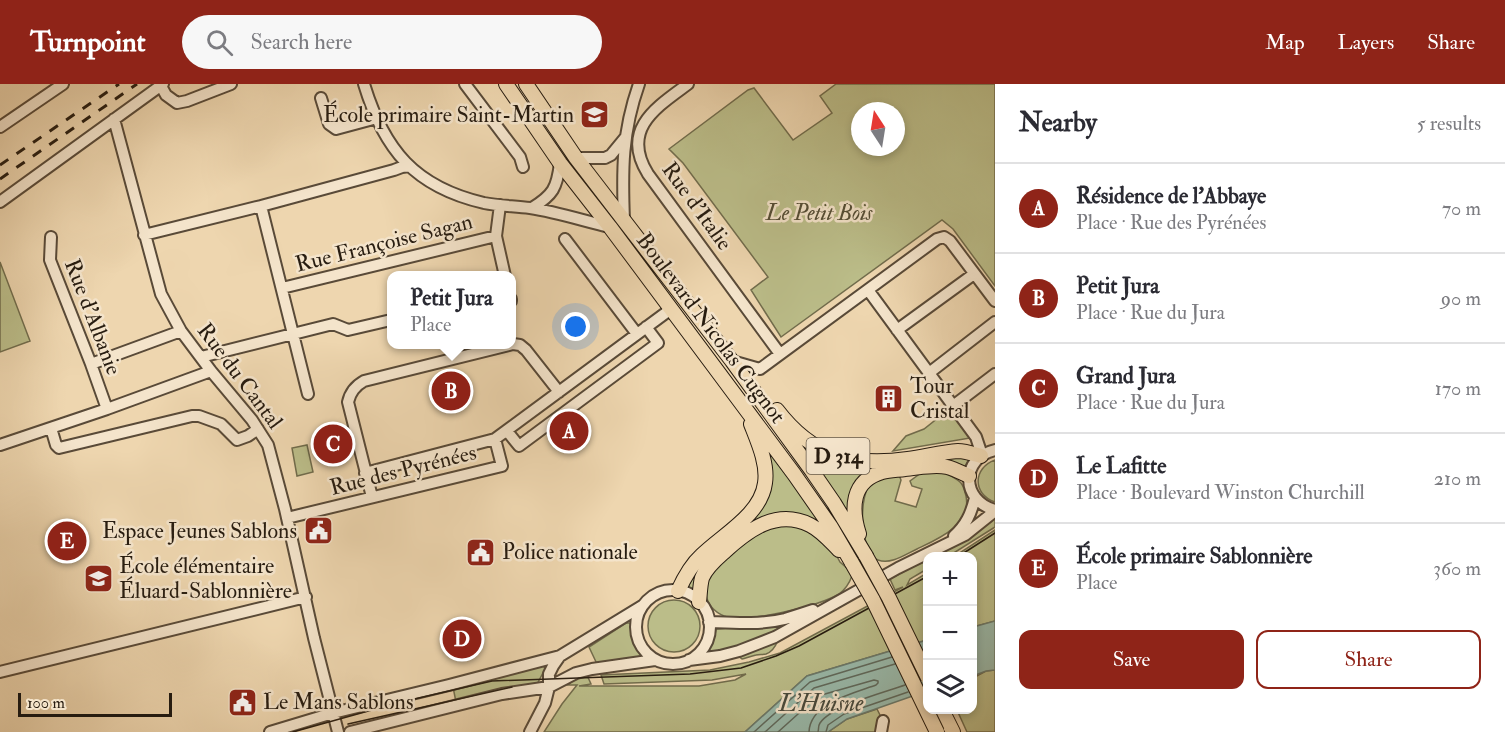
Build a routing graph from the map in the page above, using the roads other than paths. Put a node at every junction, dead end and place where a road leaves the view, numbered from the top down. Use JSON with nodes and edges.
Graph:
{"nodes":[{"id":1,"x":63,"y":84,"type":"edge"},
{"id":2,"x":231,"y":84,"type":"edge"},
{"id":3,"x":364,"y":84,"type":"edge"},
{"id":4,"x":465,"y":84,"type":"edge"},
{"id":5,"x":506,"y":84,"type":"edge"},
{"id":6,"x":526,"y":84,"type":"edge"},
{"id":7,"x":639,"y":84,"type":"edge"},
{"id":8,"x":688,"y":84,"type":"edge"},
{"id":9,"x":162,"y":85,"type":"edge"},
{"id":10,"x":321,"y":98,"type":"dead end"},
{"id":11,"x":377,"y":118,"type":"junction"},
{"id":12,"x":114,"y":119,"type":"junction"},
{"id":13,"x":0,"y":127,"type":"edge"},
{"id":14,"x":625,"y":138,"type":"junction"},
{"id":15,"x":576,"y":158,"type":"junction"},
{"id":16,"x":560,"y":164,"type":"junction"},
{"id":17,"x":409,"y":166,"type":"junction"},
{"id":18,"x":523,"y":167,"type":"dead end"},
{"id":19,"x":0,"y":202,"type":"edge"},
{"id":20,"x":500,"y":205,"type":"junction"},
{"id":21,"x":261,"y":206,"type":"junction"},
{"id":22,"x":532,"y":208,"type":"junction"},
{"id":23,"x":624,"y":220,"type":"junction"},
{"id":24,"x":610,"y":227,"type":"junction"},
{"id":25,"x":144,"y":235,"type":"junction"},
{"id":26,"x":496,"y":236,"type":"junction"},
{"id":27,"x":51,"y":237,"type":"dead end"},
{"id":28,"x":565,"y":239,"type":"dead end"},
{"id":29,"x":504,"y":271,"type":"edge"},
{"id":30,"x":974,"y":273,"type":"junction"},
{"id":31,"x":282,"y":288,"type":"junction"},
{"id":32,"x":868,"y":290,"type":"junction"},
{"id":33,"x":995,"y":301,"type":"edge"},
{"id":34,"x":671,"y":309,"type":"junction"},
{"id":35,"x":387,"y":321,"type":"edge"},
{"id":36,"x":995,"y":322,"type":"edge"},
{"id":37,"x":897,"y":330,"type":"junction"},
{"id":38,"x":181,"y":331,"type":"junction"},
{"id":39,"x":641,"y":331,"type":"junction"},
{"id":40,"x":293,"y":334,"type":"junction"},
{"id":41,"x":516,"y":344,"type":"edge"},
{"id":42,"x":493,"y":349,"type":"edge"},
{"id":43,"x":780,"y":354,"type":"junction"},
{"id":44,"x":201,"y":357,"type":"junction"},
{"id":45,"x":732,"y":361,"type":"junction"},
{"id":46,"x":91,"y":364,"type":"junction"},
{"id":47,"x":211,"y":371,"type":"junction"},
{"id":48,"x":929,"y":373,"type":"junction"},
{"id":49,"x":994,"y":378,"type":"edge"},
{"id":50,"x":559,"y":392,"type":"junction"},
{"id":51,"x":308,"y":394,"type":"dead end"},
{"id":52,"x":953,"y":406,"type":"junction"},
{"id":53,"x":745,"y":408,"type":"junction"},
{"id":54,"x":107,"y":409,"type":"junction"},
{"id":55,"x":51,"y":428,"type":"junction"},
{"id":56,"x":258,"y":429,"type":"junction"},
{"id":57,"x":507,"y":430,"type":"junction"},
{"id":58,"x":495,"y":439,"type":"junction"},
{"id":59,"x":978,"y":440,"type":"junction"},
{"id":60,"x":0,"y":445,"type":"edge"},
{"id":61,"x":995,"y":449,"type":"edge"},
{"id":62,"x":981,"y":455,"type":"junction"},
{"id":63,"x":366,"y":473,"type":"junction"},
{"id":64,"x":969,"y":476,"type":"junction"},
{"id":65,"x":372,"y":497,"type":"junction"},
{"id":66,"x":975,"y":498,"type":"junction"},
{"id":67,"x":995,"y":510,"type":"edge"},
{"id":68,"x":287,"y":518,"type":"junction"},
{"id":69,"x":943,"y":545,"type":"junction"},
{"id":70,"x":866,"y":556,"type":"junction"},
{"id":71,"x":852,"y":563,"type":"junction"},
{"id":72,"x":677,"y":590,"type":"junction"},
{"id":73,"x":306,"y":597,"type":"junction"},
{"id":74,"x":699,"y":602,"type":"junction"},
{"id":75,"x":833,"y":604,"type":"junction"},
{"id":76,"x":642,"y":606,"type":"junction"},
{"id":77,"x":709,"y":621,"type":"junction"},
{"id":78,"x":560,"y":656,"type":"junction"},
{"id":79,"x":655,"y":660,"type":"junction"},
{"id":80,"x":689,"y":660,"type":"junction"},
{"id":81,"x":923,"y":670,"type":"edge"},
{"id":82,"x":0,"y":672,"type":"edge"},
{"id":83,"x":549,"y":687,"type":"junction"},
{"id":84,"x":333,"y":713,"type":"junction"},
{"id":85,"x":944,"y":714,"type":"edge"},
{"id":86,"x":270,"y":732,"type":"edge"},
{"id":87,"x":338,"y":732,"type":"edge"},
{"id":88,"x":350,"y":732,"type":"edge"},
{"id":89,"x":530,"y":732,"type":"edge"},
{"id":90,"x":937,"y":732,"type":"edge"},
{"id":91,"x":953,"y":732,"type":"edge"}],
"edges":[{"from":1,"to":13,"type":"street"},
{"from":2,"to":9,"type":"street"},
{"from":3,"to":11,"type":"street"},
{"from":4,"to":18,"type":"street"},
{"from":5,"to":16,"type":"main road","name":"Boulevard Nicolas Cugnot"},
{"from":6,"to":15,"type":"main road","name":"Boulevard Nicolas Cugnot","number":"D 314"},
{"from":7,"to":14,"type":"street"},
{"from":8,"to":43,"type":"street","name":"Rue d'Italie"},
{"from":9,"to":12,"type":"street"},
{"from":10,"to":11,"type":"street"},
{"from":11,"to":17,"type":"street"},
{"from":12,"to":19,"type":"street"},
{"from":12,"to":25,"type":"street","name":"Rue du Cantal"},
{"from":14,"to":15,"type":"street"},
{"from":14,"to":23,"type":"street"},
{"from":15,"to":23,"type":"main road","name":"Boulevard Nicolas Cugnot","number":"D 314"},
{"from":16,"to":22,"type":"street"},
{"from":16,"to":24,"type":"main road","name":"Boulevard Nicolas Cugnot","number":"D 314"},
{"from":17,"to":20,"type":"street"},
{"from":17,"to":21,"type":"street"},
{"from":20,"to":22,"type":"street"},
{"from":20,"to":26,"type":"street"},
{"from":21,"to":25,"type":"street"},
{"from":21,"to":31,"type":"street"},
{"from":22,"to":24,"type":"street"},
{"from":23,"to":45,"type":"main road","name":"Boulevard Nicolas Cugnot","number":"D 314"},
{"from":24,"to":34,"type":"main road","name":"Boulevard Nicolas Cugnot","number":"D 314"},
{"from":25,"to":38,"type":"street","name":"Rue du Cantal"},
{"from":26,"to":29,"type":"street"},
{"from":26,"to":31,"type":"street","name":"Rue Françoise Sagan"},
{"from":27,"to":46,"type":"street","name":"Rue d'Albanie"},
{"from":28,"to":39,"type":"street"},
{"from":30,"to":32,"type":"street"},
{"from":30,"to":33,"type":"street"},
{"from":30,"to":37,"type":"street"},
{"from":31,"to":40,"type":"street"},
{"from":32,"to":37,"type":"street"},
{"from":32,"to":43,"type":"street"},
{"from":34,"to":39,"type":"street","name":"Rue des Pyrénées"},
{"from":34,"to":53,"type":"main road","name":"Boulevard Nicolas Cugnot","number":"D 314"},
{"from":35,"to":40,"type":"street"},
{"from":36,"to":48,"type":"street"},
{"from":37,"to":48,"type":"street"},
{"from":38,"to":44,"type":"street","name":"Rue du Cantal"},
{"from":38,"to":46,"type":"street"},
{"from":39,"to":50,"type":"street","name":"Rue des Pyrénées"},
{"from":39,"to":57,"type":"street"},
{"from":40,"to":44,"type":"street"},
{"from":40,"to":51,"type":"street"},
{"from":41,"to":50,"type":"street"},
{"from":42,"to":63,"type":"street"},
{"from":43,"to":45,"type":"street"},
{"from":44,"to":47,"type":"street","name":"Rue du Cantal"},
{"from":45,"to":62,"type":"main road","number":"D 314"},
{"from":45,"to":70,"type":"main road","name":"Boulevard Nicolas Cugnot","number":"D 314"},
{"from":46,"to":54,"type":"street","name":"Rue d'Albanie"},
{"from":47,"to":54,"type":"street"},
{"from":47,"to":56,"type":"street","name":"Rue du Cantal"},
{"from":48,"to":52,"type":"street"},
{"from":49,"to":52,"type":"street"},
{"from":50,"to":57,"type":"street","name":"Rue des Pyrénées"},
{"from":52,"to":59,"type":"street"},
{"from":53,"to":71,"type":"main road","name":"Boulevard Nicolas Cugnot","number":"D 314"},
{"from":53,"to":72,"type":"main road"},
{"from":54,"to":55,"type":"street"},
{"from":55,"to":56,"type":"street"},
{"from":55,"to":60,"type":"street"},
{"from":56,"to":68,"type":"street","name":"Rue du Cantal"},
{"from":57,"to":58,"type":"street","name":"Rue des Pyrénées"},
{"from":58,"to":63,"type":"street","name":"Rue des Pyrénées"},
{"from":58,"to":65,"type":"street","name":"Rue des Pyrénées"},
{"from":59,"to":61,"type":"street"},
{"from":59,"to":62,"type":"street"},
{"from":61,"to":62,"type":"street"},
{"from":62,"to":64,"type":"street"},
{"from":63,"to":65,"type":"street"},
{"from":64,"to":66,"type":"street"},
{"from":64,"to":70,"type":"main road"},
{"from":65,"to":68,"type":"street","name":"Rue des Pyrénées"},
{"from":66,"to":67,"type":"street"},
{"from":66,"to":69,"type":"street"},
{"from":67,"to":69,"type":"street"},
{"from":68,"to":73,"type":"street","name":"Rue du Cantal"},
{"from":69,"to":75,"type":"street"},
{"from":70,"to":81,"type":"main road","name":"Boulevard Nicolas Cugnot","number":"D 314","bridge":true},
{"from":71,"to":74,"type":"main road","number":"D 314"},
{"from":71,"to":90,"type":"main road","name":"Boulevard Nicolas Cugnot","number":"D 314","bridge":true},
{"from":72,"to":74,"type":"street"},
{"from":72,"to":76,"type":"street"},
{"from":73,"to":82,"type":"street"},
{"from":73,"to":84,"type":"street","name":"Rue du Cantal"},
{"from":74,"to":77,"type":"street"},
{"from":75,"to":77,"type":"street"},
{"from":75,"to":80,"type":"street"},
{"from":76,"to":78,"type":"street"},
{"from":76,"to":79,"type":"street"},
{"from":77,"to":80,"type":"street"},
{"from":78,"to":83,"type":"street"},
{"from":78,"to":84,"type":"street"},
{"from":79,"to":80,"type":"street"},
{"from":79,"to":83,"type":"street"},
{"from":83,"to":88,"type":"street"},
{"from":83,"to":89,"type":"street"},
{"from":84,"to":86,"type":"street"},
{"from":84,"to":87,"type":"street","name":"Rue du Cantal"},
{"from":85,"to":91,"type":"main road"}]}
